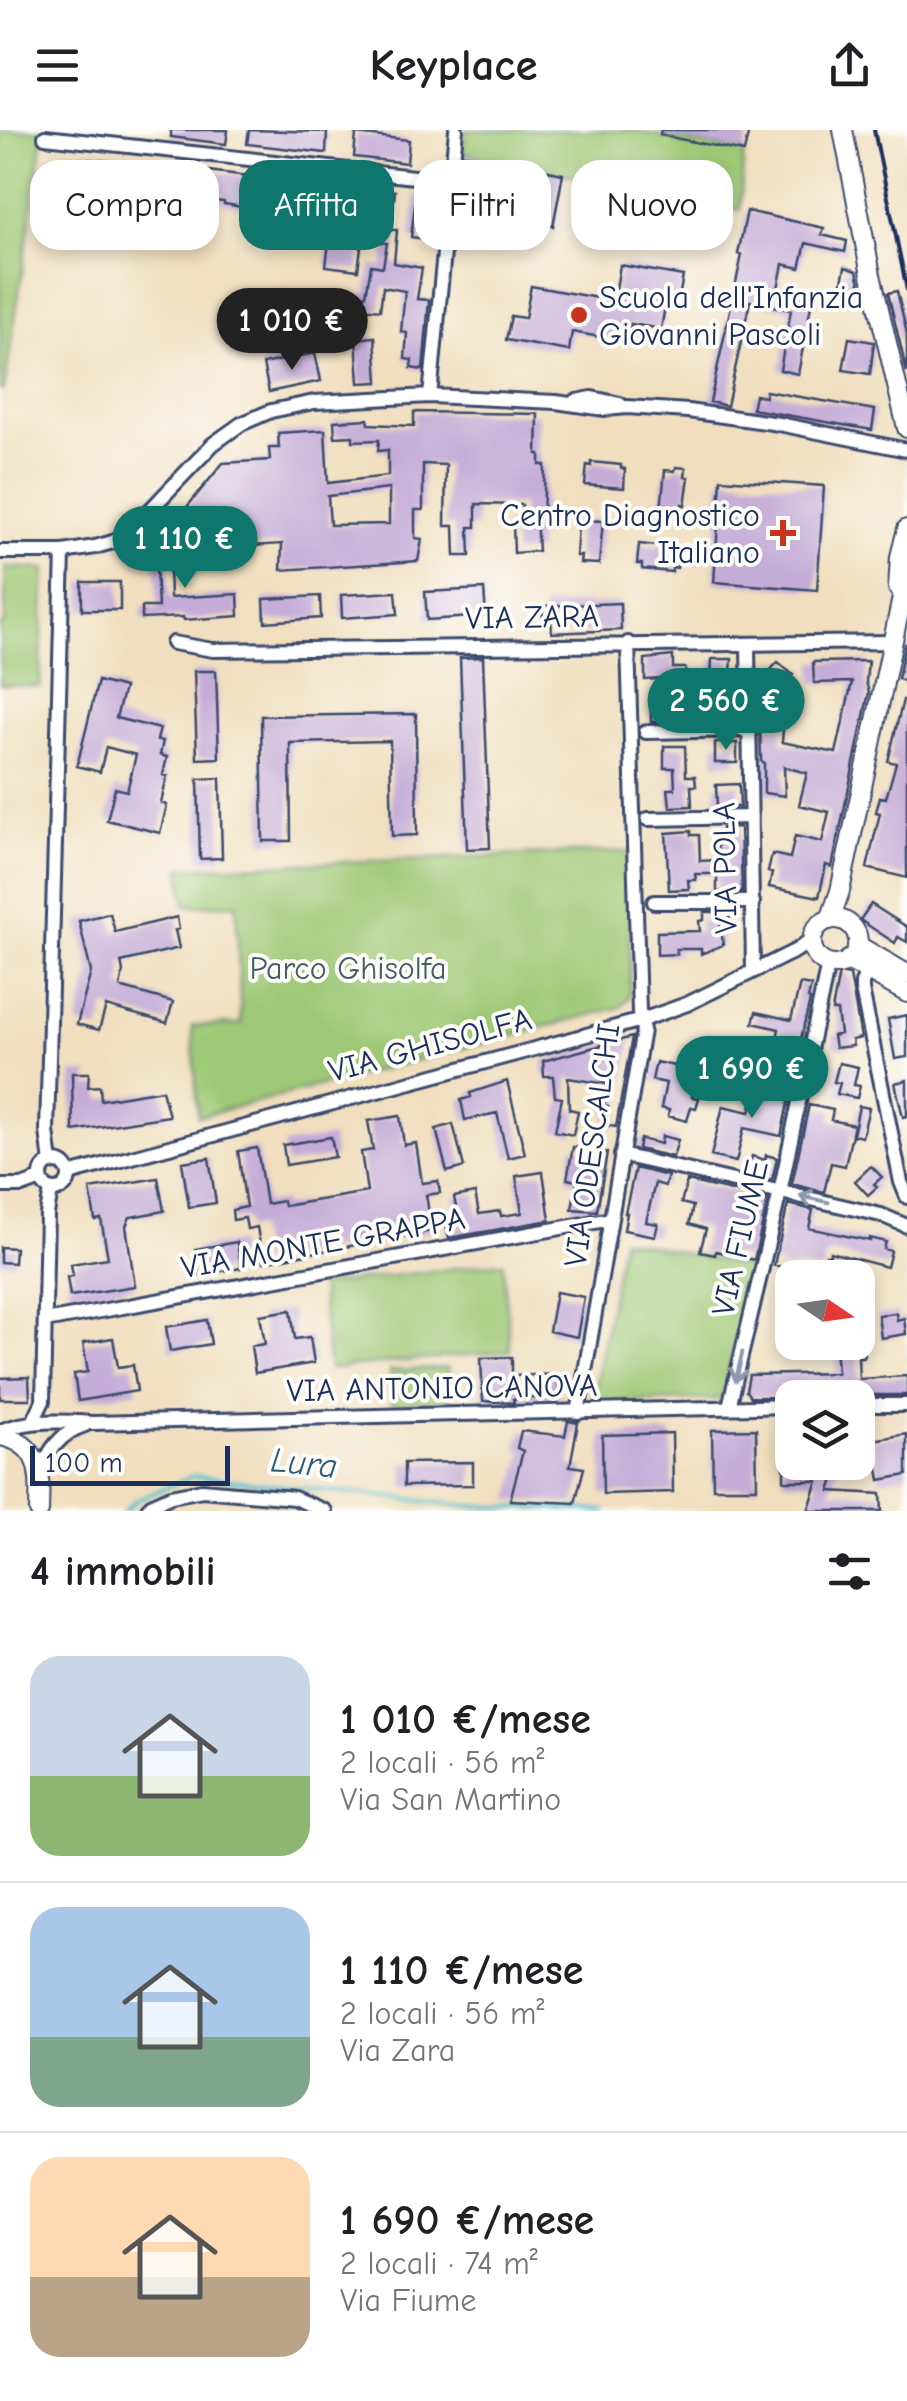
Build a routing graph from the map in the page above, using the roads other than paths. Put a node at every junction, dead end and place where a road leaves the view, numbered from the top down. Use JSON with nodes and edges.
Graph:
{"nodes":[{"id":1,"x":456,"y":130,"type":"edge"},
{"id":2,"x":843,"y":130,"type":"edge"},
{"id":3,"x":45,"y":137,"type":"dead end"},
{"id":4,"x":453,"y":160,"type":"edge"},
{"id":5,"x":414,"y":177,"type":"edge"},
{"id":6,"x":444,"y":250,"type":"edge"},
{"id":7,"x":430,"y":396,"type":"junction"},
{"id":8,"x":907,"y":428,"type":"edge"},
{"id":9,"x":907,"y":450,"type":"edge"},
{"id":10,"x":907,"y":533,"type":"edge"},
{"id":11,"x":0,"y":552,"type":"edge"},
{"id":12,"x":62,"y":552,"type":"junction"},
{"id":13,"x":907,"y":574,"type":"edge"},
{"id":14,"x":900,"y":608,"type":"junction"},
{"id":15,"x":893,"y":642,"type":"junction"},
{"id":16,"x":173,"y":643,"type":"dead end"},
{"id":17,"x":628,"y":644,"type":"junction"},
{"id":18,"x":748,"y":645,"type":"junction"},
{"id":19,"x":750,"y":730,"type":"junction"},
{"id":20,"x":646,"y":732,"type":"dead end"},
{"id":21,"x":751,"y":817,"type":"junction"},
{"id":22,"x":648,"y":819,"type":"dead end"},
{"id":23,"x":654,"y":902,"type":"dead end"},
{"id":24,"x":753,"y":902,"type":"junction"},
{"id":25,"x":836,"y":920,"type":"junction"},
{"id":26,"x":813,"y":952,"type":"junction"},
{"id":27,"x":853,"y":952,"type":"junction"},
{"id":28,"x":754,"y":970,"type":"junction"},
{"id":29,"x":868,"y":971,"type":"junction"},
{"id":30,"x":907,"y":974,"type":"edge"},
{"id":31,"x":907,"y":993,"type":"edge"},
{"id":32,"x":642,"y":1020,"type":"junction"},
{"id":33,"x":621,"y":1156,"type":"junction"},
{"id":34,"x":51,"y":1162,"type":"junction"},
{"id":35,"x":69,"y":1174,"type":"junction"},
{"id":36,"x":0,"y":1186,"type":"edge"},
{"id":37,"x":47,"y":1186,"type":"junction"},
{"id":38,"x":780,"y":1192,"type":"junction"},
{"id":39,"x":907,"y":1198,"type":"edge"},
{"id":40,"x":610,"y":1219,"type":"junction"},
{"id":41,"x":907,"y":1226,"type":"edge"},
{"id":42,"x":44,"y":1320,"type":"junction"},
{"id":43,"x":875,"y":1405,"type":"edge"},
{"id":44,"x":907,"y":1405,"type":"edge"},
{"id":45,"x":775,"y":1406,"type":"edge"},
{"id":46,"x":729,"y":1407,"type":"junction"},
{"id":47,"x":578,"y":1413,"type":"junction"},
{"id":48,"x":33,"y":1422,"type":"junction"},
{"id":49,"x":93,"y":1423,"type":"junction"},
{"id":50,"x":0,"y":1433,"type":"edge"},
{"id":51,"x":40,"y":1473,"type":"junction"},
{"id":52,"x":148,"y":1509,"type":"edge"},
{"id":53,"x":39,"y":1511,"type":"edge"},
{"id":54,"x":325,"y":1511,"type":"edge"}],
"edges":[{"from":1,"to":4,"type":"street"},
{"from":2,"to":8,"type":"street"},
{"from":3,"to":5,"type":"street"},
{"from":6,"to":7,"type":"street"},
{"from":7,"to":9,"type":"street"},
{"from":7,"to":12,"type":"street"},
{"from":10,"to":14,"type":"street"},
{"from":11,"to":12,"type":"street"},
{"from":12,"to":34,"type":"street"},
{"from":13,"to":14,"type":"street"},
{"from":14,"to":15,"type":"street"},
{"from":15,"to":18,"type":"street","name":"VIA ZARA"},
{"from":15,"to":25,"type":"street"},
{"from":16,"to":17,"type":"street","name":"VIA ZARA"},
{"from":17,"to":18,"type":"street","name":"VIA ZARA"},
{"from":17,"to":32,"type":"street","name":"VIA ODESCALCHI"},
{"from":18,"to":19,"type":"street","name":"VIA POLA"},
{"from":19,"to":20,"type":"street"},
{"from":19,"to":21,"type":"street","name":"VIA POLA"},
{"from":21,"to":22,"type":"street"},
{"from":21,"to":24,"type":"street","name":"VIA POLA"},
{"from":23,"to":24,"type":"street"},
{"from":24,"to":28,"type":"street","name":"VIA POLA"},
{"from":25,"to":26,"type":"street"},
{"from":25,"to":27,"type":"street"},
{"from":26,"to":27,"type":"street"},
{"from":26,"to":28,"type":"street","name":"VIA GHISOLFA"},
{"from":26,"to":38,"type":"street","name":"VIA FIUME"},
{"from":27,"to":29,"type":"street"},
{"from":27,"to":30,"type":"street"},
{"from":28,"to":32,"type":"street","name":"VIA GHISOLFA"},
{"from":29,"to":31,"type":"street"},
{"from":29,"to":39,"type":"street"},
{"from":32,"to":33,"type":"street","name":"VIA ODESCALCHI"},
{"from":32,"to":35,"type":"street","name":"VIA GHISOLFA"},
{"from":33,"to":38,"type":"street"},
{"from":33,"to":40,"type":"street","name":"VIA ODESCALCHI"},
{"from":34,"to":35,"type":"street"},
{"from":34,"to":37,"type":"street"},
{"from":35,"to":37,"type":"street"},
{"from":36,"to":37,"type":"street"},
{"from":37,"to":42,"type":"street"},
{"from":41,"to":38,"type":"street","one_way":true},
{"from":38,"to":46,"type":"street","name":"VIA FIUME","one_way":true},
{"from":40,"to":42,"type":"street","name":"VIA MONTE GRAPPA"},
{"from":40,"to":47,"type":"street","name":"VIA ODESCALCHI"},
{"from":42,"to":48,"type":"street"},
{"from":43,"to":44,"type":"street"},
{"from":45,"to":46,"type":"street","name":"VIA ANTONIO CANOVA"},
{"from":46,"to":47,"type":"street","name":"VIA ANTONIO CANOVA"},
{"from":47,"to":49,"type":"street","name":"VIA ANTONIO CANOVA"},
{"from":48,"to":49,"type":"street","name":"VIA ANTONIO CANOVA"},
{"from":48,"to":50,"type":"street"},
{"from":49,"to":51,"type":"street"},
{"from":50,"to":51,"type":"street"},
{"from":51,"to":53,"type":"street"},
{"from":52,"to":54,"type":"street"}]}
